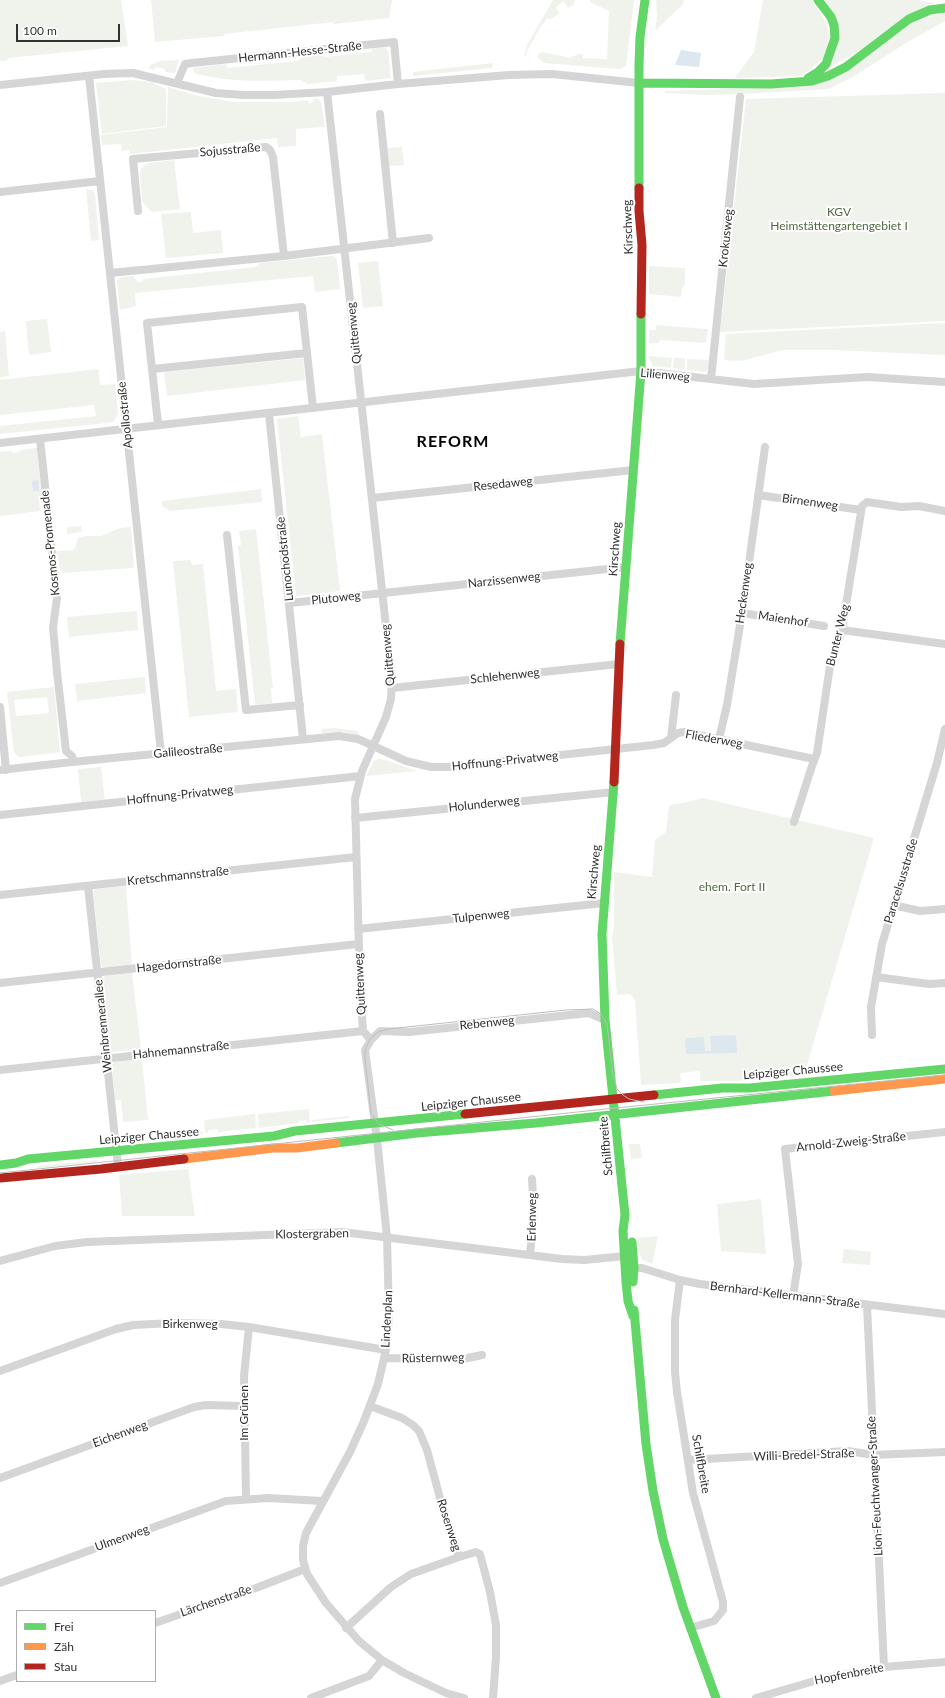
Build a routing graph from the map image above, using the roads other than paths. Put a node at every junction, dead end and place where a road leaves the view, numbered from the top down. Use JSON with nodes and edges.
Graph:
{"nodes":[{"id":1,"x":645,"y":0,"type":"edge"},
{"id":2,"x":818,"y":0,"type":"edge"},
{"id":3,"x":941,"y":0,"type":"edge"},
{"id":4,"x":945,"y":1,"type":"edge"},
{"id":5,"x":945,"y":8,"type":"edge"},
{"id":6,"x":89,"y":76,"type":"junction"},
{"id":7,"x":177,"y":83,"type":"junction"},
{"id":8,"x":639,"y":83,"type":"junction"},
{"id":9,"x":794,"y":83,"type":"junction"},
{"id":10,"x":398,"y":84,"type":"junction"},
{"id":11,"x":0,"y":85,"type":"edge"},
{"id":12,"x":328,"y":92,"type":"junction"},
{"id":13,"x":740,"y":96,"type":"dead end"},
{"id":14,"x":380,"y":114,"type":"dead end"},
{"id":15,"x":100,"y":181,"type":"junction"},
{"id":16,"x":0,"y":192,"type":"edge"},
{"id":17,"x":138,"y":211,"type":"dead end"},
{"id":18,"x":429,"y":238,"type":"dead end"},
{"id":19,"x":392,"y":243,"type":"junction"},
{"id":20,"x":345,"y":248,"type":"junction"},
{"id":21,"x":284,"y":256,"type":"junction"},
{"id":22,"x":110,"y":272,"type":"junction"},
{"id":23,"x":307,"y":353,"type":"junction"},
{"id":24,"x":152,"y":369,"type":"junction"},
{"id":25,"x":641,"y":371,"type":"junction"},
{"id":26,"x":711,"y":379,"type":"junction"},
{"id":27,"x":945,"y":382,"type":"edge"},
{"id":28,"x":362,"y":401,"type":"junction"},
{"id":29,"x":313,"y":408,"type":"junction"},
{"id":30,"x":269,"y":414,"type":"junction"},
{"id":31,"x":158,"y":424,"type":"junction"},
{"id":32,"x":126,"y":428,"type":"junction"},
{"id":33,"x":40,"y":439,"type":"junction"},
{"id":34,"x":0,"y":443,"type":"edge"},
{"id":35,"x":765,"y":447,"type":"dead end"},
{"id":36,"x":633,"y":470,"type":"junction"},
{"id":37,"x":758,"y":495,"type":"junction"},
{"id":38,"x":372,"y":498,"type":"junction"},
{"id":39,"x":861,"y":510,"type":"junction"},
{"id":40,"x":945,"y":511,"type":"edge"},
{"id":41,"x":227,"y":535,"type":"dead end"},
{"id":42,"x":626,"y":567,"type":"junction"},
{"id":43,"x":382,"y":593,"type":"junction"},
{"id":44,"x":290,"y":603,"type":"junction"},
{"id":45,"x":742,"y":613,"type":"junction"},
{"id":46,"x":824,"y":626,"type":"dead end"},
{"id":47,"x":842,"y":630,"type":"junction"},
{"id":48,"x":945,"y":644,"type":"edge"},
{"id":49,"x":619,"y":664,"type":"junction"},
{"id":50,"x":392,"y":688,"type":"junction"},
{"id":51,"x":676,"y":695,"type":"dead end"},
{"id":52,"x":300,"y":705,"type":"junction"},
{"id":53,"x":0,"y":707,"type":"edge"},
{"id":54,"x":945,"y":729,"type":"edge"},
{"id":55,"x":671,"y":738,"type":"junction"},
{"id":56,"x":303,"y":739,"type":"junction"},
{"id":57,"x":720,"y":739,"type":"junction"},
{"id":58,"x":374,"y":746,"type":"junction"},
{"id":59,"x":615,"y":749,"type":"junction"},
{"id":60,"x":160,"y":754,"type":"junction"},
{"id":61,"x":814,"y":759,"type":"junction"},
{"id":62,"x":74,"y":762,"type":"junction"},
{"id":63,"x":941,"y":764,"type":"edge"},
{"id":64,"x":3,"y":770,"type":"edge"},
{"id":65,"x":360,"y":776,"type":"junction"},
{"id":66,"x":614,"y":792,"type":"junction"},
{"id":67,"x":0,"y":815,"type":"edge"},
{"id":68,"x":355,"y":818,"type":"junction"},
{"id":69,"x":794,"y":822,"type":"dead end"},
{"id":70,"x":356,"y":858,"type":"junction"},
{"id":71,"x":88,"y":886,"type":"junction"},
{"id":72,"x":0,"y":895,"type":"edge"},
{"id":73,"x":604,"y":903,"type":"junction"},
{"id":74,"x":893,"y":905,"type":"junction"},
{"id":75,"x":945,"y":909,"type":"edge"},
{"id":76,"x":358,"y":929,"type":"junction"},
{"id":77,"x":358,"y":944,"type":"junction"},
{"id":78,"x":97,"y":973,"type":"junction"},
{"id":79,"x":876,"y":977,"type":"junction"},
{"id":80,"x":0,"y":983,"type":"edge"},
{"id":81,"x":945,"y":983,"type":"edge"},
{"id":82,"x":605,"y":1020,"type":"junction"},
{"id":83,"x":363,"y":1031,"type":"junction"},
{"id":84,"x":872,"y":1035,"type":"dead end"},
{"id":85,"x":371,"y":1040,"type":"junction"},
{"id":86,"x":106,"y":1058,"type":"junction"},
{"id":87,"x":945,"y":1069,"type":"edge"},
{"id":88,"x":0,"y":1070,"type":"edge"},
{"id":89,"x":945,"y":1079,"type":"edge"},
{"id":90,"x":614,"y":1099,"type":"junction"},
{"id":91,"x":616,"y":1115,"type":"junction"},
{"id":92,"x":375,"y":1124,"type":"junction"},
{"id":93,"x":945,"y":1132,"type":"edge"},
{"id":94,"x":377,"y":1139,"type":"junction"},
{"id":95,"x":116,"y":1151,"type":"junction"},
{"id":96,"x":0,"y":1165,"type":"edge"},
{"id":97,"x":118,"y":1166,"type":"junction"},
{"id":98,"x":0,"y":1178,"type":"edge"},
{"id":99,"x":532,"y":1179,"type":"dead end"},
{"id":100,"x":625,"y":1215,"type":"junction"},
{"id":101,"x":387,"y":1237,"type":"junction"},
{"id":102,"x":530,"y":1254,"type":"junction"},
{"id":103,"x":626,"y":1256,"type":"junction"},
{"id":104,"x":0,"y":1261,"type":"edge"},
{"id":105,"x":630,"y":1268,"type":"junction"},
{"id":106,"x":680,"y":1280,"type":"junction"},
{"id":107,"x":793,"y":1296,"type":"junction"},
{"id":108,"x":867,"y":1305,"type":"junction"},
{"id":109,"x":945,"y":1314,"type":"edge"},
{"id":110,"x":249,"y":1327,"type":"junction"},
{"id":111,"x":385,"y":1354,"type":"junction"},
{"id":112,"x":482,"y":1355,"type":"dead end"},
{"id":113,"x":0,"y":1370,"type":"edge"},
{"id":114,"x":244,"y":1406,"type":"junction"},
{"id":115,"x":370,"y":1406,"type":"junction"},
{"id":116,"x":945,"y":1452,"type":"edge"},
{"id":117,"x":873,"y":1455,"type":"junction"},
{"id":118,"x":688,"y":1460,"type":"junction"},
{"id":119,"x":0,"y":1478,"type":"edge"},
{"id":120,"x":246,"y":1498,"type":"junction"},
{"id":121,"x":322,"y":1501,"type":"junction"},
{"id":122,"x":459,"y":1557,"type":"junction"},
{"id":123,"x":305,"y":1568,"type":"junction"},
{"id":124,"x":0,"y":1584,"type":"edge"},
{"id":125,"x":156,"y":1623,"type":"edge"},
{"id":126,"x":346,"y":1628,"type":"junction"},
{"id":127,"x":690,"y":1628,"type":"junction"},
{"id":128,"x":382,"y":1660,"type":"junction"},
{"id":129,"x":945,"y":1662,"type":"edge"},
{"id":130,"x":884,"y":1667,"type":"junction"},
{"id":131,"x":16,"y":1675,"type":"edge"},
{"id":132,"x":0,"y":1681,"type":"edge"},
{"id":133,"x":311,"y":1698,"type":"edge"},
{"id":134,"x":464,"y":1698,"type":"edge"},
{"id":135,"x":493,"y":1698,"type":"edge"},
{"id":136,"x":716,"y":1698,"type":"edge"},
{"id":137,"x":756,"y":1698,"type":"edge"}],
"edges":[{"from":1,"to":8,"type":"main road","name":"Kirschweg"},
{"from":2,"to":9,"type":"main road"},
{"from":3,"to":4,"type":"main road"},
{"from":5,"to":9,"type":"main road"},
{"from":6,"to":7,"type":"street"},
{"from":6,"to":11,"type":"street"},
{"from":6,"to":15,"type":"street","name":"Apollostraße"},
{"from":7,"to":10,"type":"street","name":"Hermann-Hesse-Straße"},
{"from":7,"to":12,"type":"street"},
{"from":8,"to":9,"type":"main road"},
{"from":8,"to":10,"type":"street"},
{"from":8,"to":25,"type":"main road","name":"Kirschweg"},
{"from":10,"to":12,"type":"street"},
{"from":12,"to":20,"type":"street","name":"Quittenweg"},
{"from":13,"to":26,"type":"street","name":"Krokusweg"},
{"from":14,"to":19,"type":"street"},
{"from":15,"to":16,"type":"street"},
{"from":15,"to":22,"type":"street","name":"Apollostraße"},
{"from":17,"to":21,"type":"street","name":"Sojusstraße"},
{"from":18,"to":19,"type":"street"},
{"from":19,"to":20,"type":"street"},
{"from":20,"to":21,"type":"street"},
{"from":20,"to":28,"type":"street","name":"Quittenweg"},
{"from":21,"to":22,"type":"street"},
{"from":22,"to":32,"type":"street","name":"Apollostraße"},
{"from":23,"to":24,"type":"street"},
{"from":23,"to":24,"type":"street"},
{"from":23,"to":29,"type":"street"},
{"from":24,"to":31,"type":"street"},
{"from":25,"to":26,"type":"street","name":"Lilienweg"},
{"from":25,"to":28,"type":"street","name":"Lilienweg"},
{"from":25,"to":36,"type":"main road","name":"Kirschweg"},
{"from":26,"to":27,"type":"street","name":"Lilienweg"},
{"from":28,"to":29,"type":"street","name":"Lilienweg"},
{"from":28,"to":38,"type":"street","name":"Quittenweg"},
{"from":29,"to":30,"type":"street","name":"Lilienweg"},
{"from":30,"to":31,"type":"street","name":"Lilienweg"},
{"from":30,"to":44,"type":"street","name":"Lunochodstraße"},
{"from":31,"to":32,"type":"street","name":"Lilienweg"},
{"from":32,"to":33,"type":"street","name":"Lilienweg"},
{"from":32,"to":60,"type":"street","name":"Apollostraße"},
{"from":33,"to":34,"type":"street","name":"Lilienweg"},
{"from":33,"to":62,"type":"street","name":"Kosmos-Promenade"},
{"from":35,"to":37,"type":"street","name":"Heckenweg"},
{"from":36,"to":38,"type":"street","name":"Resedaweg"},
{"from":36,"to":42,"type":"main road","name":"Kirschweg"},
{"from":37,"to":39,"type":"street","name":"Birnenweg"},
{"from":37,"to":45,"type":"street","name":"Heckenweg"},
{"from":38,"to":43,"type":"street","name":"Quittenweg"},
{"from":39,"to":40,"type":"street"},
{"from":39,"to":47,"type":"street","name":"Bunter Weg"},
{"from":41,"to":52,"type":"street"},
{"from":42,"to":43,"type":"street","name":"Narzissenweg"},
{"from":42,"to":49,"type":"main road","name":"Kirschweg"},
{"from":43,"to":44,"type":"street","name":"Plutoweg"},
{"from":43,"to":50,"type":"street","name":"Quittenweg"},
{"from":44,"to":52,"type":"street","name":"Lunochodstraße"},
{"from":45,"to":46,"type":"street","name":"Maienhof"},
{"from":45,"to":57,"type":"street","name":"Heckenweg"},
{"from":47,"to":48,"type":"street"},
{"from":47,"to":61,"type":"street","name":"Bunter Weg"},
{"from":49,"to":50,"type":"street","name":"Schlehenweg"},
{"from":49,"to":59,"type":"main road","name":"Kirschweg"},
{"from":50,"to":58,"type":"street","name":"Quittenweg"},
{"from":51,"to":55,"type":"street"},
{"from":52,"to":56,"type":"street","name":"Lunochodstraße"},
{"from":53,"to":64,"type":"street"},
{"from":54,"to":63,"type":"street","name":"Paracelsusstraße"},
{"from":55,"to":57,"type":"street","name":"Fliederweg"},
{"from":55,"to":59,"type":"street","name":"Fliederweg"},
{"from":56,"to":58,"type":"street","name":"Galileostraße"},
{"from":56,"to":60,"type":"street","name":"Galileostraße"},
{"from":57,"to":61,"type":"street","name":"Fliederweg"},
{"from":58,"to":59,"type":"street","name":"Hoffnung-Privatweg"},
{"from":58,"to":65,"type":"street","name":"Quittenweg"},
{"from":59,"to":66,"type":"main road","name":"Kirschweg"},
{"from":60,"to":62,"type":"street","name":"Galileostraße"},
{"from":61,"to":69,"type":"street","name":"Bunter Weg"},
{"from":62,"to":64,"type":"street","name":"Galileostraße"},
{"from":63,"to":74,"type":"street","name":"Paracelsusstraße"},
{"from":65,"to":67,"type":"street","name":"Hoffnung-Privatweg"},
{"from":65,"to":68,"type":"street","name":"Quittenweg"},
{"from":66,"to":68,"type":"street","name":"Holunderweg"},
{"from":66,"to":73,"type":"main road","name":"Kirschweg"},
{"from":68,"to":70,"type":"street","name":"Quittenweg"},
{"from":70,"to":71,"type":"street","name":"Kretschmannstraße"},
{"from":70,"to":76,"type":"street","name":"Quittenweg"},
{"from":71,"to":72,"type":"street","name":"Kretschmannstraße"},
{"from":71,"to":78,"type":"street","name":"Weinbrennerallee"},
{"from":73,"to":76,"type":"street","name":"Tulpenweg"},
{"from":73,"to":82,"type":"main road","name":"Kirschweg"},
{"from":74,"to":75,"type":"street"},
{"from":74,"to":79,"type":"street","name":"Paracelsusstraße"},
{"from":76,"to":77,"type":"street","name":"Quittenweg"},
{"from":77,"to":78,"type":"street","name":"Hagedornstraße"},
{"from":77,"to":83,"type":"street","name":"Quittenweg"},
{"from":78,"to":80,"type":"street","name":"Hagedornstraße"},
{"from":78,"to":86,"type":"street","name":"Weinbrennerallee"},
{"from":79,"to":81,"type":"street"},
{"from":79,"to":84,"type":"street","name":"Paracelsusstraße"},
{"from":82,"to":85,"type":"street","name":"Rebenweg"},
{"from":82,"to":90,"type":"main road","name":"Kirschweg"},
{"from":83,"to":85,"type":"street","name":"Quittenweg"},
{"from":83,"to":86,"type":"street","name":"Hahnemannstraße"},
{"from":85,"to":92,"type":"street"},
{"from":86,"to":88,"type":"street","name":"Hahnemannstraße"},
{"from":86,"to":95,"type":"street","name":"Weinbrennerallee"},
{"from":87,"to":90,"type":"main road","name":"Leipziger Chaussee"},
{"from":89,"to":91,"type":"main road","name":"Leipziger Chaussee"},
{"from":90,"to":91,"type":"main road","name":"Schilfbreite"},
{"from":90,"to":92,"type":"main road","name":"Leipziger Chaussee"},
{"from":91,"to":94,"type":"main road","name":"Leipziger Chaussee"},
{"from":91,"to":100,"type":"main road","name":"Schilfbreite"},
{"from":92,"to":94,"type":"street","name":"Lindenplan"},
{"from":92,"to":95,"type":"main road","name":"Leipziger Chaussee"},
{"from":93,"to":107,"type":"street","name":"Arnold-Zweig-Straße"},
{"from":94,"to":97,"type":"main road","name":"Leipziger Chaussee"},
{"from":94,"to":101,"type":"street","name":"Lindenplan"},
{"from":95,"to":96,"type":"main road","name":"Leipziger Chaussee"},
{"from":95,"to":97,"type":"street","name":"Weinbrennerallee"},
{"from":97,"to":98,"type":"main road","name":"Leipziger Chaussee"},
{"from":99,"to":102,"type":"street","name":"Erlenweg"},
{"from":100,"to":103,"type":"main road","name":"Schilfbreite"},
{"from":100,"to":105,"type":"main road","name":"Schilfbreite"},
{"from":101,"to":102,"type":"street","name":"Klostergraben"},
{"from":101,"to":104,"type":"street","name":"Klostergraben"},
{"from":101,"to":111,"type":"street","name":"Lindenplan"},
{"from":102,"to":103,"type":"street","name":"Klostergraben"},
{"from":103,"to":105,"type":"main road","name":"Schilfbreite"},
{"from":105,"to":106,"type":"street","name":"Bernhard-Kellermann-Straße"},
{"from":105,"to":127,"type":"main road","name":"Schilfbreite"},
{"from":106,"to":107,"type":"street","name":"Bernhard-Kellermann-Straße"},
{"from":106,"to":118,"type":"street","name":"Schilfbreite"},
{"from":107,"to":108,"type":"street","name":"Bernhard-Kellermann-Straße"},
{"from":108,"to":109,"type":"street","name":"Bernhard-Kellermann-Straße"},
{"from":108,"to":117,"type":"street","name":"Lion-Feuchtwanger-Straße"},
{"from":110,"to":111,"type":"street","name":"Birkenweg"},
{"from":110,"to":113,"type":"street","name":"Birkenweg"},
{"from":110,"to":114,"type":"street","name":"Im Grünen"},
{"from":111,"to":112,"type":"street","name":"Rüsternweg"},
{"from":111,"to":115,"type":"street","name":"Lindenplan"},
{"from":114,"to":119,"type":"street","name":"Eichenweg"},
{"from":114,"to":120,"type":"street","name":"Im Grünen"},
{"from":115,"to":121,"type":"street","name":"Lindenplan"},
{"from":115,"to":122,"type":"street","name":"Rosenweg"},
{"from":116,"to":117,"type":"street","name":"Willi-Bredel-Straße"},
{"from":117,"to":118,"type":"street","name":"Willi-Bredel-Straße"},
{"from":117,"to":130,"type":"street","name":"Lion-Feuchtwanger-Straße"},
{"from":118,"to":127,"type":"street","name":"Schilfbreite"},
{"from":120,"to":121,"type":"street","name":"Ulmenweg"},
{"from":120,"to":124,"type":"street","name":"Ulmenweg"},
{"from":121,"to":123,"type":"street","name":"Lindenplan"},
{"from":122,"to":126,"type":"street"},
{"from":122,"to":135,"type":"street","name":"Rosenweg"},
{"from":123,"to":125,"type":"street","name":"Lärchenstraße"},
{"from":123,"to":126,"type":"street"},
{"from":126,"to":128,"type":"street"},
{"from":127,"to":136,"type":"main road","name":"Schilfbreite"},
{"from":128,"to":133,"type":"street"},
{"from":128,"to":134,"type":"street"},
{"from":129,"to":130,"type":"street","name":"Hopfenbreite"},
{"from":130,"to":137,"type":"street","name":"Hopfenbreite"},
{"from":131,"to":132,"type":"street"}]}
